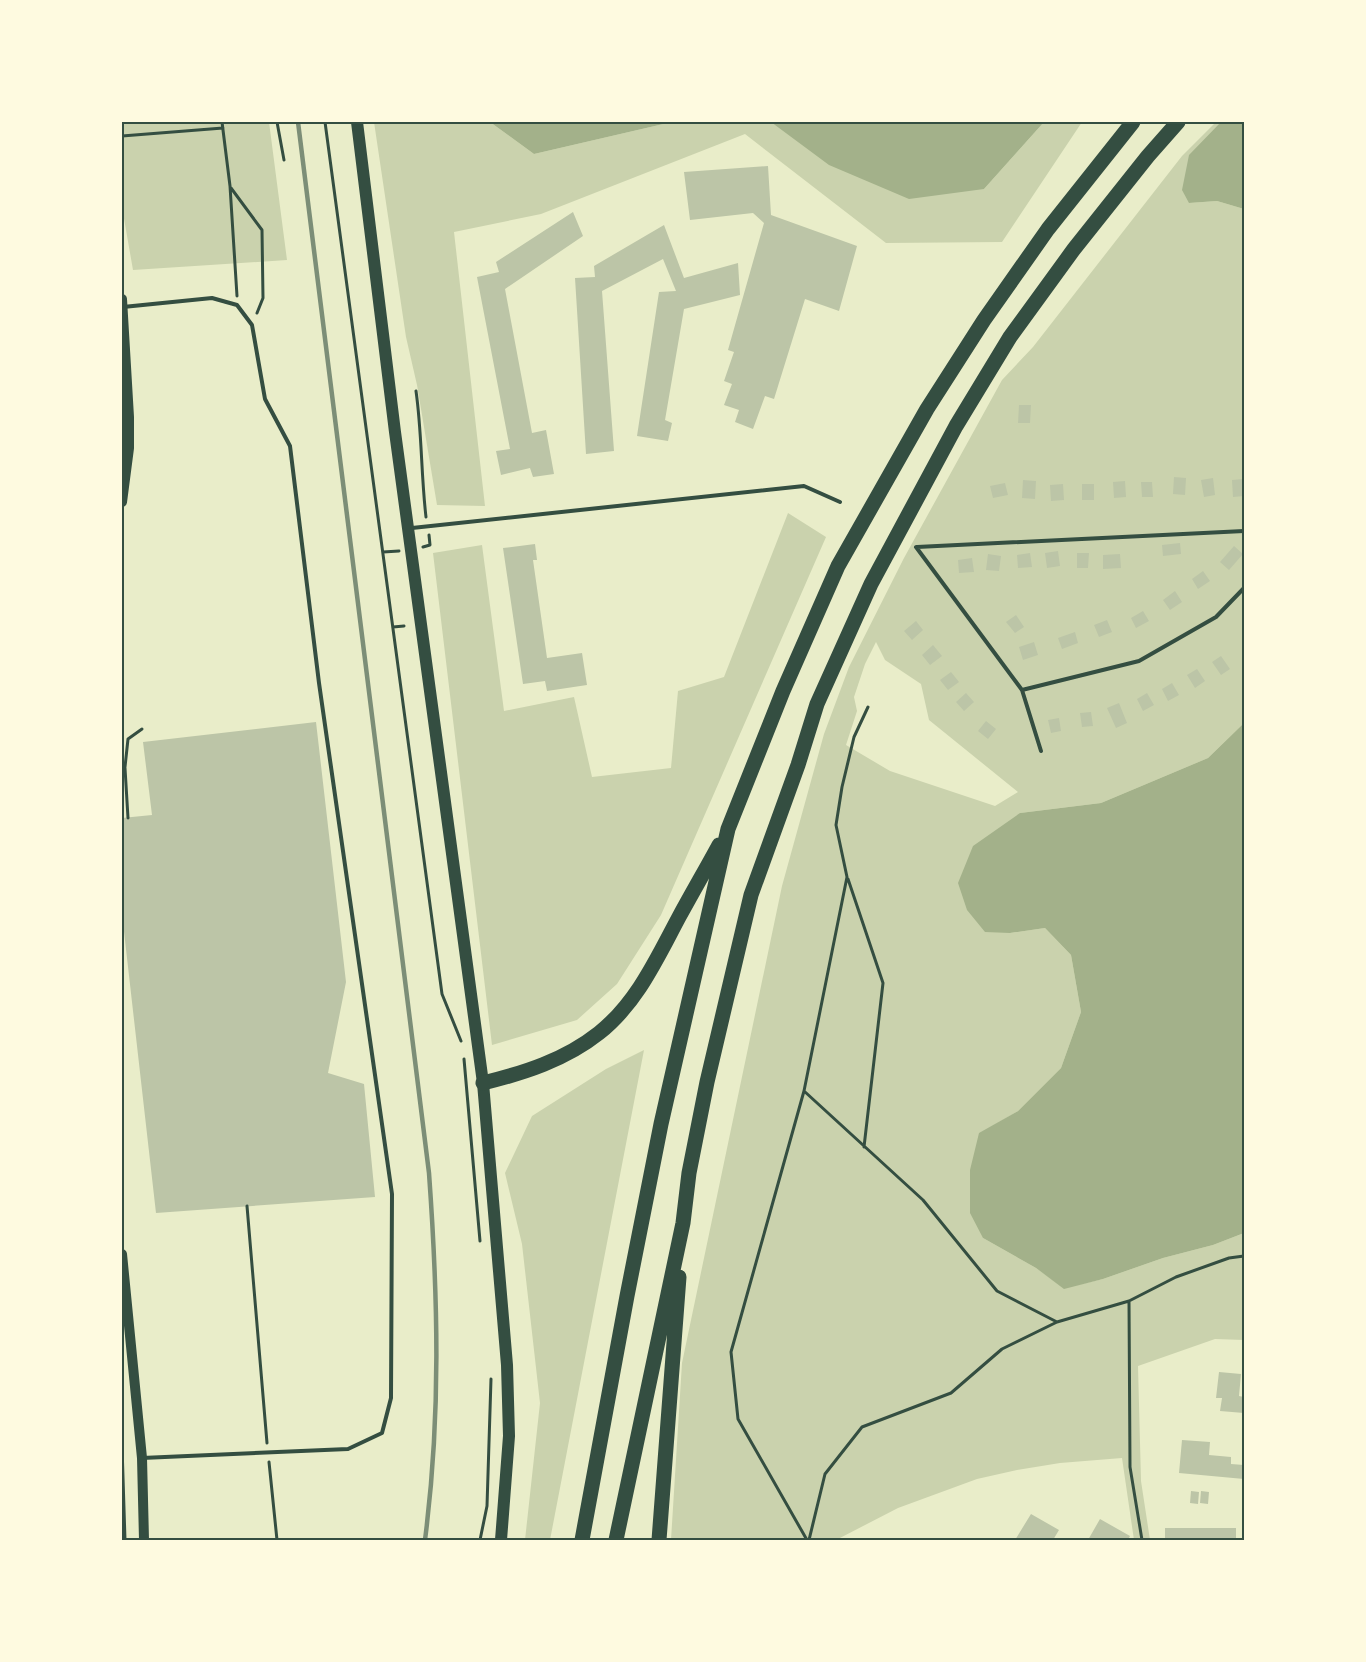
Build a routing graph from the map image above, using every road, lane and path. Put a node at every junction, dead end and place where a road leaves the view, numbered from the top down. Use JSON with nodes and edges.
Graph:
{"nodes":[{"id":1,"x":222,"y":122,"type":"edge"},
{"id":2,"x":277,"y":122,"type":"edge"},
{"id":3,"x":325,"y":122,"type":"edge"},
{"id":4,"x":357,"y":122,"type":"edge"},
{"id":5,"x":1133,"y":122,"type":"edge"},
{"id":6,"x":1178,"y":122,"type":"edge"},
{"id":7,"x":223,"y":129,"type":"junction"},
{"id":8,"x":122,"y":136,"type":"edge"},
{"id":9,"x":284,"y":160,"type":"dead end"},
{"id":10,"x":230,"y":186,"type":"junction"},
{"id":11,"x":122,"y":303,"type":"edge"},
{"id":12,"x":237,"y":304,"type":"junction"},
{"id":13,"x":252,"y":325,"type":"junction"},
{"id":14,"x":122,"y":502,"type":"edge"},
{"id":15,"x":840,"y":502,"type":"dead end"},
{"id":16,"x":408,"y":528,"type":"junction"},
{"id":17,"x":1245,"y":531,"type":"edge"},
{"id":18,"x":1245,"y":588,"type":"edge"},
{"id":19,"x":404,"y":626,"type":"dead end"},
{"id":20,"x":393,"y":627,"type":"junction"},
{"id":21,"x":1022,"y":690,"type":"junction"},
{"id":22,"x":868,"y":707,"type":"dead end"},
{"id":23,"x":142,"y":729,"type":"dead end"},
{"id":24,"x":1041,"y":752,"type":"dead end"},
{"id":25,"x":125,"y":767,"type":"junction"},
{"id":26,"x":122,"y":773,"type":"edge"},
{"id":27,"x":128,"y":818,"type":"dead end"},
{"id":28,"x":728,"y":830,"type":"junction"},
{"id":29,"x":847,"y":877,"type":"junction"},
{"id":30,"x":462,"y":1042,"type":"dead end"},
{"id":31,"x":463,"y":1054,"type":"dead end"},
{"id":32,"x":483,"y":1083,"type":"junction"},
{"id":33,"x":804,"y":1092,"type":"junction"},
{"id":34,"x":864,"y":1147,"type":"junction"},
{"id":35,"x":247,"y":1206,"type":"dead end"},
{"id":36,"x":683,"y":1223,"type":"junction"},
{"id":37,"x":481,"y":1251,"type":"dead end"},
{"id":38,"x":122,"y":1254,"type":"edge"},
{"id":39,"x":1245,"y":1256,"type":"edge"},
{"id":40,"x":1129,"y":1301,"type":"junction"},
{"id":41,"x":1057,"y":1322,"type":"junction"},
{"id":42,"x":491,"y":1379,"type":"dead end"},
{"id":43,"x":122,"y":1446,"type":"edge"},
{"id":44,"x":268,"y":1453,"type":"junction"},
{"id":45,"x":142,"y":1458,"type":"junction"},
{"id":46,"x":125,"y":1540,"type":"edge"},
{"id":47,"x":144,"y":1540,"type":"edge"},
{"id":48,"x":276,"y":1540,"type":"edge"},
{"id":49,"x":480,"y":1540,"type":"edge"},
{"id":50,"x":501,"y":1540,"type":"edge"},
{"id":51,"x":582,"y":1540,"type":"edge"},
{"id":52,"x":616,"y":1540,"type":"edge"},
{"id":53,"x":659,"y":1540,"type":"edge"},
{"id":54,"x":808,"y":1540,"type":"edge"},
{"id":55,"x":1142,"y":1540,"type":"edge"}],
"edges":[{"from":1,"to":7,"type":"path"},
{"from":2,"to":9,"type":"path"},
{"from":3,"to":20,"type":"path"},
{"from":4,"to":16,"type":"main road"},
{"from":5,"to":28,"type":"highway"},
{"from":6,"to":36,"type":"highway"},
{"from":7,"to":8,"type":"path"},
{"from":7,"to":10,"type":"path"},
{"from":10,"to":12,"type":"path"},
{"from":10,"to":13,"type":"path"},
{"from":11,"to":12,"type":"lane"},
{"from":11,"to":14,"type":"street"},
{"from":12,"to":13,"type":"lane"},
{"from":13,"to":44,"type":"lane"},
{"from":15,"to":16,"type":"lane"},
{"from":16,"to":32,"type":"main road"},
{"from":17,"to":21,"type":"lane"},
{"from":18,"to":21,"type":"lane"},
{"from":19,"to":20,"type":"path"},
{"from":20,"to":30,"type":"path"},
{"from":21,"to":24,"type":"lane"},
{"from":22,"to":29,"type":"path"},
{"from":23,"to":25,"type":"path"},
{"from":25,"to":26,"type":"path"},
{"from":25,"to":27,"type":"path"},
{"from":28,"to":32,"type":"highway"},
{"from":28,"to":51,"type":"highway"},
{"from":29,"to":33,"type":"path"},
{"from":29,"to":34,"type":"path"},
{"from":31,"to":37,"type":"path"},
{"from":32,"to":50,"type":"main road"},
{"from":33,"to":34,"type":"path"},
{"from":33,"to":54,"type":"path"},
{"from":34,"to":41,"type":"path"},
{"from":35,"to":44,"type":"path"},
{"from":36,"to":52,"type":"highway"},
{"from":36,"to":53,"type":"highway"},
{"from":38,"to":45,"type":"street"},
{"from":39,"to":40,"type":"path"},
{"from":40,"to":41,"type":"path"},
{"from":40,"to":55,"type":"path"},
{"from":41,"to":54,"type":"path"},
{"from":42,"to":49,"type":"path"},
{"from":43,"to":46,"type":"path"},
{"from":44,"to":45,"type":"lane"},
{"from":44,"to":48,"type":"path"},
{"from":45,"to":47,"type":"street"}]}
